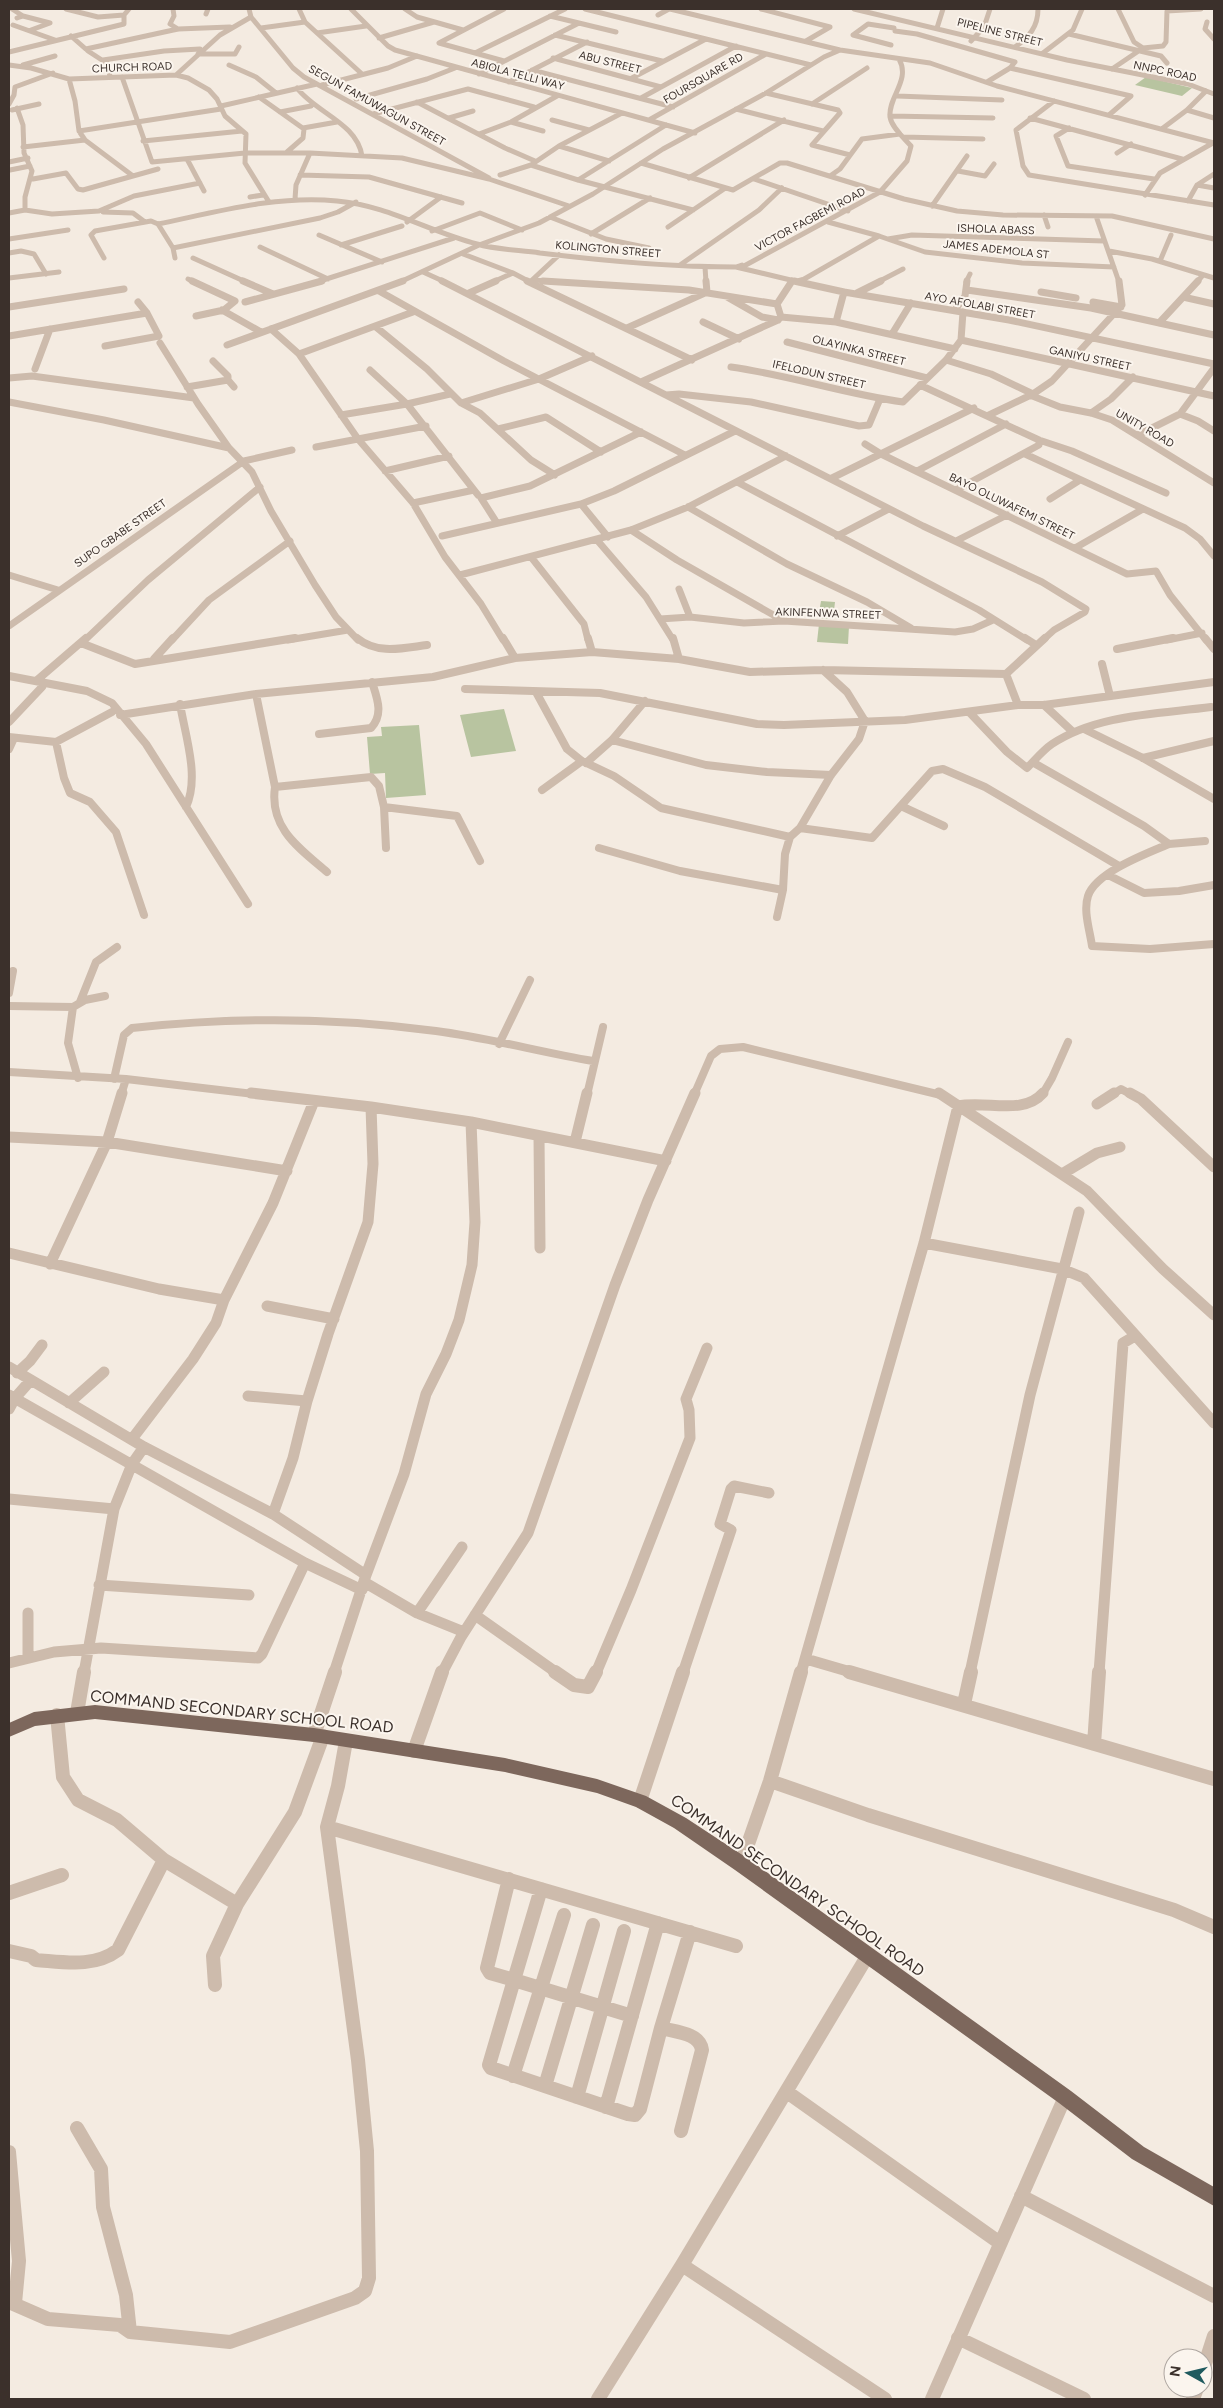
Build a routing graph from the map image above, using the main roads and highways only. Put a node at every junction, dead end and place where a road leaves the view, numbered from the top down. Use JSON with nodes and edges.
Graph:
{"nodes":[{"id":1,"x":9,"y":1730,"type":"edge"},
{"id":2,"x":1214,"y":2197,"type":"edge"}],
"edges":[{"from":1,"to":2,"type":"main road","name":"COMMAND SECONDARY SCHOOL ROAD"}]}
